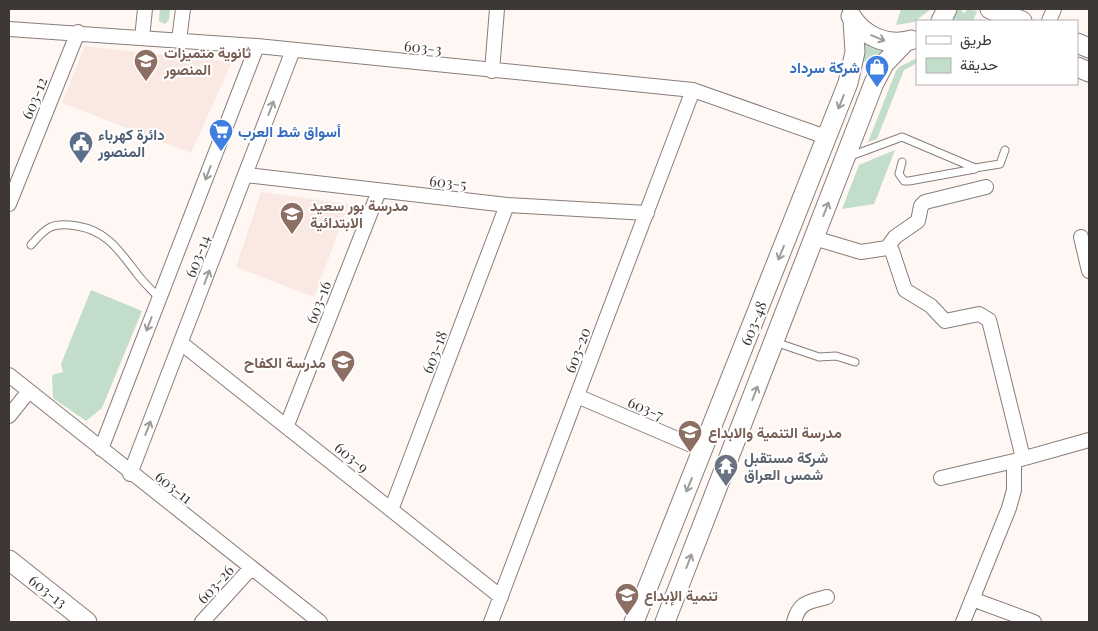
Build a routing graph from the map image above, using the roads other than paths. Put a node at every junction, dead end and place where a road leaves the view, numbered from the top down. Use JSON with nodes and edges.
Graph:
{"nodes":[{"id":1,"x":145,"y":9,"type":"edge"},
{"id":2,"x":183,"y":9,"type":"edge"},
{"id":3,"x":497,"y":9,"type":"edge"},
{"id":4,"x":990,"y":9,"type":"edge"},
{"id":5,"x":849,"y":12,"type":"edge"},
{"id":6,"x":1019,"y":20,"type":"edge"},
{"id":7,"x":9,"y":28,"type":"edge"},
{"id":8,"x":78,"y":32,"type":"junction"},
{"id":9,"x":142,"y":38,"type":"junction"},
{"id":10,"x":179,"y":40,"type":"junction"},
{"id":11,"x":911,"y":40,"type":"edge"},
{"id":12,"x":257,"y":46,"type":"junction"},
{"id":13,"x":293,"y":50,"type":"junction"},
{"id":14,"x":492,"y":71,"type":"junction"},
{"id":15,"x":693,"y":90,"type":"junction"},
{"id":16,"x":826,"y":138,"type":"junction"},
{"id":17,"x":1004,"y":150,"type":"dead end"},
{"id":18,"x":845,"y":158,"type":"junction"},
{"id":19,"x":902,"y":162,"type":"dead end"},
{"id":20,"x":975,"y":168,"type":"junction"},
{"id":21,"x":246,"y":175,"type":"junction"},
{"id":22,"x":986,"y":187,"type":"dead end"},
{"id":23,"x":379,"y":191,"type":"junction"},
{"id":24,"x":9,"y":204,"type":"edge"},
{"id":25,"x":507,"y":205,"type":"junction"},
{"id":26,"x":646,"y":213,"type":"junction"},
{"id":27,"x":1081,"y":237,"type":"dead end"},
{"id":28,"x":814,"y":238,"type":"junction"},
{"id":29,"x":31,"y":245,"type":"dead end"},
{"id":30,"x":887,"y":248,"type":"junction"},
{"id":31,"x":1089,"y":271,"type":"edge"},
{"id":32,"x":160,"y":298,"type":"junction"},
{"id":33,"x":774,"y":342,"type":"junction"},
{"id":34,"x":181,"y":343,"type":"junction"},
{"id":35,"x":855,"y":362,"type":"dead end"},
{"id":36,"x":9,"y":375,"type":"edge"},
{"id":37,"x":29,"y":392,"type":"junction"},
{"id":38,"x":577,"y":396,"type":"junction"},
{"id":39,"x":720,"y":405,"type":"junction"},
{"id":40,"x":746,"y":414,"type":"junction"},
{"id":41,"x":9,"y":416,"type":"edge"},
{"id":42,"x":287,"y":425,"type":"junction"},
{"id":43,"x":1089,"y":440,"type":"edge"},
{"id":44,"x":101,"y":449,"type":"junction"},
{"id":45,"x":703,"y":450,"type":"junction"},
{"id":46,"x":1018,"y":460,"type":"junction"},
{"id":47,"x":130,"y":474,"type":"junction"},
{"id":48,"x":941,"y":478,"type":"dead end"},
{"id":49,"x":391,"y":510,"type":"junction"},
{"id":50,"x":9,"y":560,"type":"edge"},
{"id":51,"x":251,"y":568,"type":"junction"},
{"id":52,"x":501,"y":597,"type":"junction"},
{"id":53,"x":827,"y":597,"type":"dead end"},
{"id":54,"x":972,"y":599,"type":"junction"},
{"id":55,"x":87,"y":622,"type":"edge"},
{"id":56,"x":202,"y":622,"type":"edge"},
{"id":57,"x":320,"y":622,"type":"edge"},
{"id":58,"x":491,"y":622,"type":"edge"},
{"id":59,"x":634,"y":622,"type":"edge"},
{"id":60,"x":665,"y":622,"type":"edge"},
{"id":61,"x":794,"y":622,"type":"edge"},
{"id":62,"x":962,"y":622,"type":"edge"},
{"id":63,"x":1034,"y":622,"type":"edge"}],
"edges":[{"from":1,"to":9,"type":"street"},
{"from":2,"to":10,"type":"street"},
{"from":3,"to":14,"type":"street"},
{"from":4,"to":6,"type":"street"},
{"from":5,"to":11,"type":"street","one_way":true},
{"from":5,"to":16,"type":"street","name":"603-48","one_way":true},
{"from":7,"to":8,"type":"street","name":"603-3"},
{"from":8,"to":9,"type":"street","name":"603-3"},
{"from":8,"to":24,"type":"street","name":"603-12"},
{"from":9,"to":10,"type":"street","name":"603-3"},
{"from":10,"to":12,"type":"street","name":"603-3"},
{"from":11,"to":18,"type":"street","name":"603-48"},
{"from":12,"to":13,"type":"street","name":"603-3"},
{"from":12,"to":32,"type":"street","name":"603-14","one_way":true},
{"from":13,"to":14,"type":"street","name":"603-3"},
{"from":21,"to":13,"type":"street","name":"603-14","one_way":true},
{"from":14,"to":15,"type":"street","name":"603-3"},
{"from":15,"to":16,"type":"street","name":"603-3"},
{"from":15,"to":26,"type":"street","name":"603-20"},
{"from":16,"to":39,"type":"street","name":"603-48","one_way":true},
{"from":17,"to":20,"type":"lane"},
{"from":18,"to":20,"type":"lane"},
{"from":28,"to":18,"type":"street","name":"603-48","one_way":true},
{"from":19,"to":20,"type":"lane"},
{"from":21,"to":23,"type":"street","name":"603-5"},
{"from":34,"to":21,"type":"street","name":"603-14","one_way":true},
{"from":22,"to":30,"type":"street"},
{"from":23,"to":25,"type":"street","name":"603-5"},
{"from":23,"to":42,"type":"street","name":"603-16"},
{"from":25,"to":26,"type":"street","name":"603-5"},
{"from":25,"to":49,"type":"street","name":"603-18"},
{"from":26,"to":38,"type":"street","name":"603-20"},
{"from":27,"to":31,"type":"street"},
{"from":28,"to":30,"type":"street"},
{"from":28,"to":33,"type":"street","name":"603-48"},
{"from":29,"to":32,"type":"lane"},
{"from":30,"to":46,"type":"street"},
{"from":32,"to":44,"type":"street","name":"603-14","one_way":true},
{"from":33,"to":35,"type":"lane"},
{"from":40,"to":33,"type":"street","name":"603-48","one_way":true},
{"from":34,"to":42,"type":"street","name":"603-9"},
{"from":47,"to":34,"type":"street","name":"603-14","one_way":true},
{"from":36,"to":37,"type":"street","name":"603-11"},
{"from":37,"to":41,"type":"street"},
{"from":37,"to":44,"type":"street","name":"603-11"},
{"from":38,"to":45,"type":"street","name":"603-7"},
{"from":38,"to":52,"type":"street","name":"603-20"},
{"from":39,"to":40,"type":"street"},
{"from":39,"to":45,"type":"street","name":"603-48"},
{"from":60,"to":40,"type":"street","name":"603-48","one_way":true},
{"from":42,"to":49,"type":"street","name":"603-9"},
{"from":43,"to":46,"type":"street"},
{"from":44,"to":47,"type":"street","name":"603-11"},
{"from":45,"to":59,"type":"street","name":"603-48","one_way":true},
{"from":46,"to":48,"type":"street"},
{"from":46,"to":54,"type":"street"},
{"from":47,"to":51,"type":"street","name":"603-11"},
{"from":49,"to":52,"type":"street","name":"603-9"},
{"from":50,"to":55,"type":"street","name":"603-13"},
{"from":51,"to":56,"type":"street","name":"603-26"},
{"from":51,"to":57,"type":"street","name":"603-11"},
{"from":52,"to":58,"type":"street","name":"603-20"},
{"from":53,"to":61,"type":"street"},
{"from":54,"to":62,"type":"street"},
{"from":54,"to":63,"type":"street"}]}
